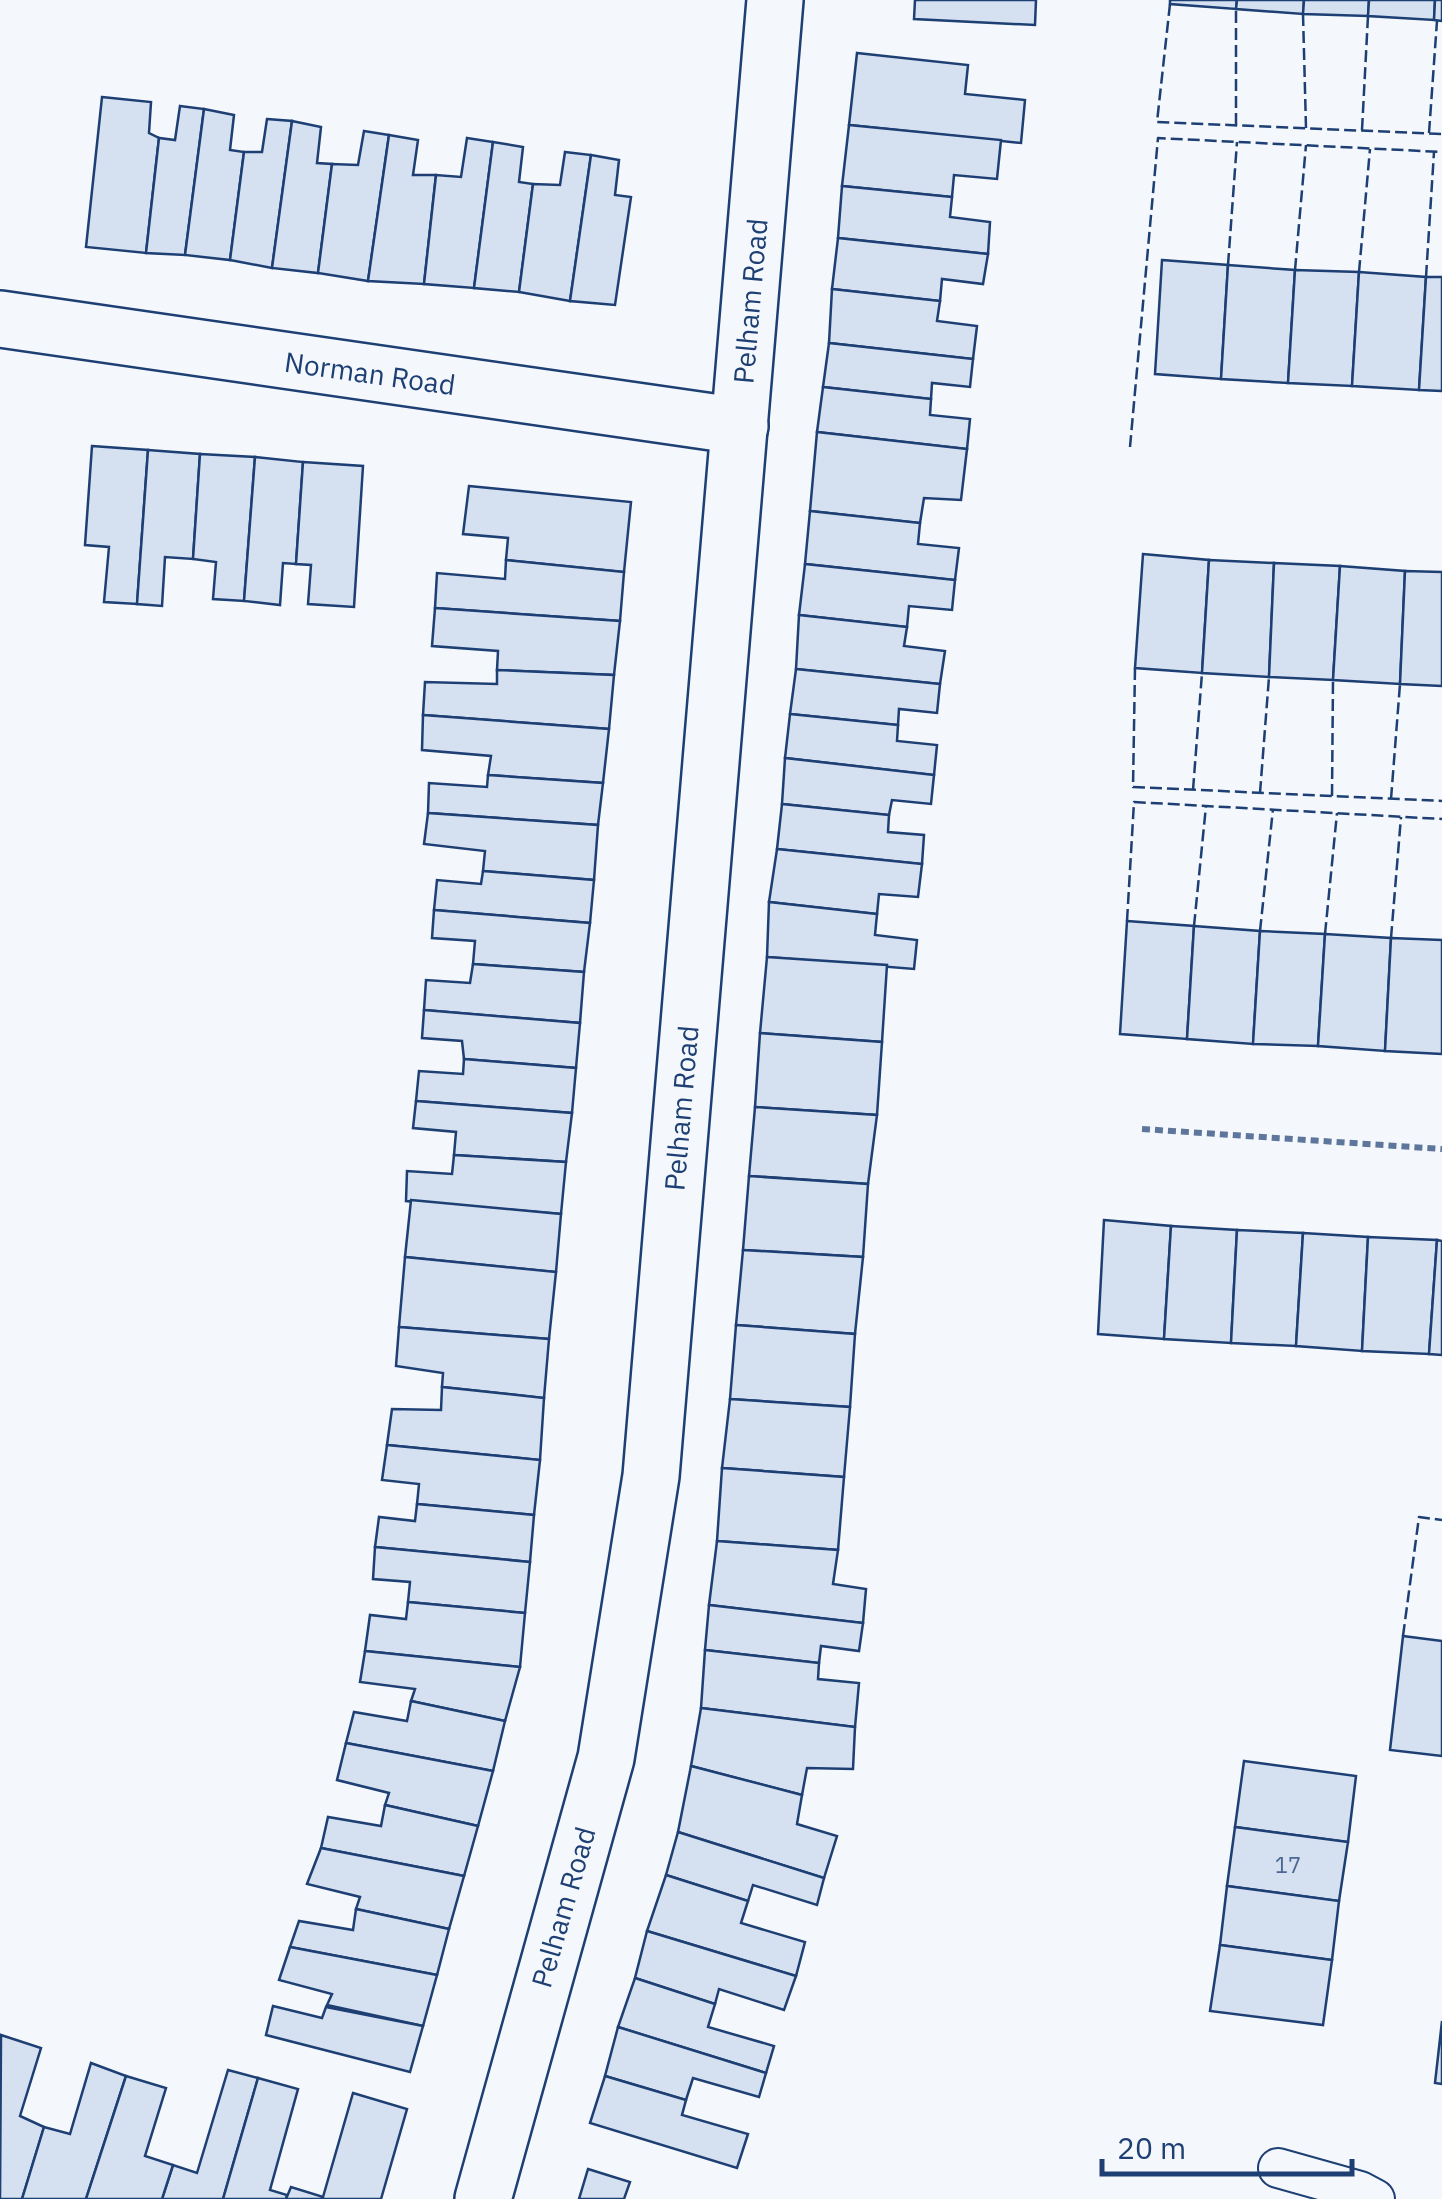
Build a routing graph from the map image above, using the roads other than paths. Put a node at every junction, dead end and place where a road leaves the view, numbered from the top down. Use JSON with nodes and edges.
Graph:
{"nodes":[{"id":1,"x":774,"y":0,"type":"edge"},
{"id":2,"x":0,"y":318,"type":"edge"},
{"id":3,"x":740,"y":426,"type":"junction"},
{"id":4,"x":1278,"y":2168,"type":"dead end"},
{"id":5,"x":483,"y":2199,"type":"edge"},
{"id":6,"x":1375,"y":2199,"type":"edge"}],
"edges":[{"from":1,"to":3,"type":"street","name":"Pelham Road"},
{"from":2,"to":3,"type":"street","name":"Norman Road"},
{"from":3,"to":5,"type":"street","name":"Pelham Road"},
{"from":4,"to":6,"type":"lane"}]}
